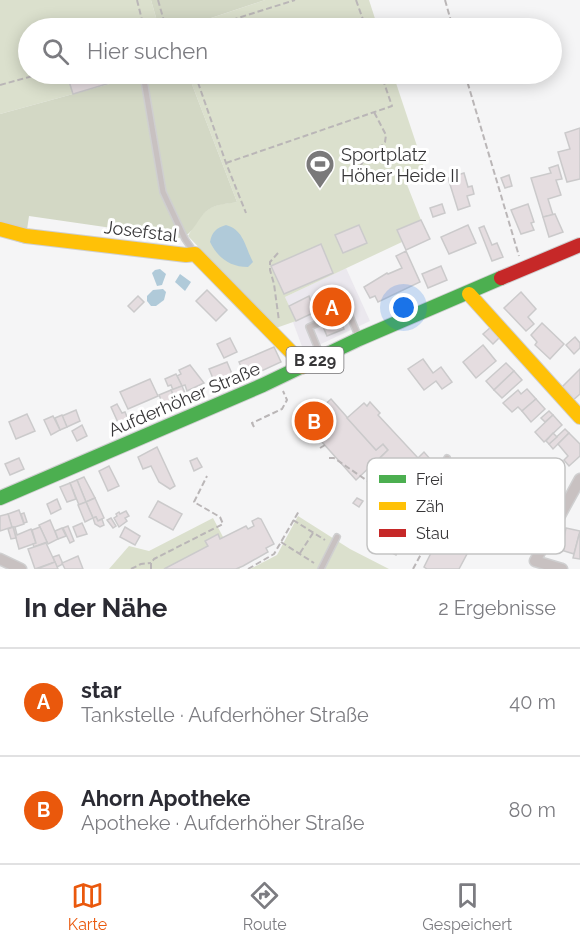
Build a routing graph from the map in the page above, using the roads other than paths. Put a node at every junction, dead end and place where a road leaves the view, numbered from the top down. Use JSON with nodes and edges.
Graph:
{"nodes":[{"id":1,"x":145,"y":84,"type":"edge"},
{"id":2,"x":0,"y":229,"type":"edge"},
{"id":3,"x":580,"y":245,"type":"edge"},
{"id":4,"x":195,"y":254,"type":"junction"},
{"id":5,"x":469,"y":294,"type":"junction"},
{"id":6,"x":338,"y":315,"type":"dead end"},
{"id":7,"x":321,"y":322,"type":"dead end"},
{"id":8,"x":359,"y":339,"type":"junction"},
{"id":9,"x":321,"y":357,"type":"junction"},
{"id":10,"x":302,"y":367,"type":"junction"},
{"id":11,"x":580,"y":417,"type":"edge"},
{"id":12,"x":580,"y":479,"type":"edge"},
{"id":13,"x":0,"y":498,"type":"edge"},
{"id":14,"x":565,"y":506,"type":"edge"},
{"id":15,"x":338,"y":537,"type":"dead end"},
{"id":16,"x":539,"y":554,"type":"edge"},
{"id":17,"x":0,"y":559,"type":"edge"},
{"id":18,"x":21,"y":569,"type":"edge"},
{"id":19,"x":321,"y":569,"type":"edge"},
{"id":20,"x":562,"y":569,"type":"edge"}],
"edges":[{"from":1,"to":4,"type":"lane"},
{"from":2,"to":4,"type":"main road","name":"Josefstal"},
{"from":3,"to":5,"type":"main road","name":"Aufderhöher Straße","number":"B 229"},
{"from":4,"to":10,"type":"main road","name":"Josefstal"},
{"from":5,"to":8,"type":"main road","name":"Aufderhöher Straße","number":"B 229"},
{"from":5,"to":11,"type":"main road"},
{"from":6,"to":8,"type":"lane"},
{"from":7,"to":9,"type":"lane"},
{"from":8,"to":9,"type":"main road","name":"Aufderhöher Straße","number":"B 229"},
{"from":9,"to":10,"type":"main road","name":"Aufderhöher Straße","number":"B 229"},
{"from":10,"to":13,"type":"main road","name":"Aufderhöher Straße","number":"B 229"},
{"from":12,"to":14,"type":"street"},
{"from":15,"to":19,"type":"lane"},
{"from":16,"to":20,"type":"street"},
{"from":17,"to":18,"type":"street"}]}
